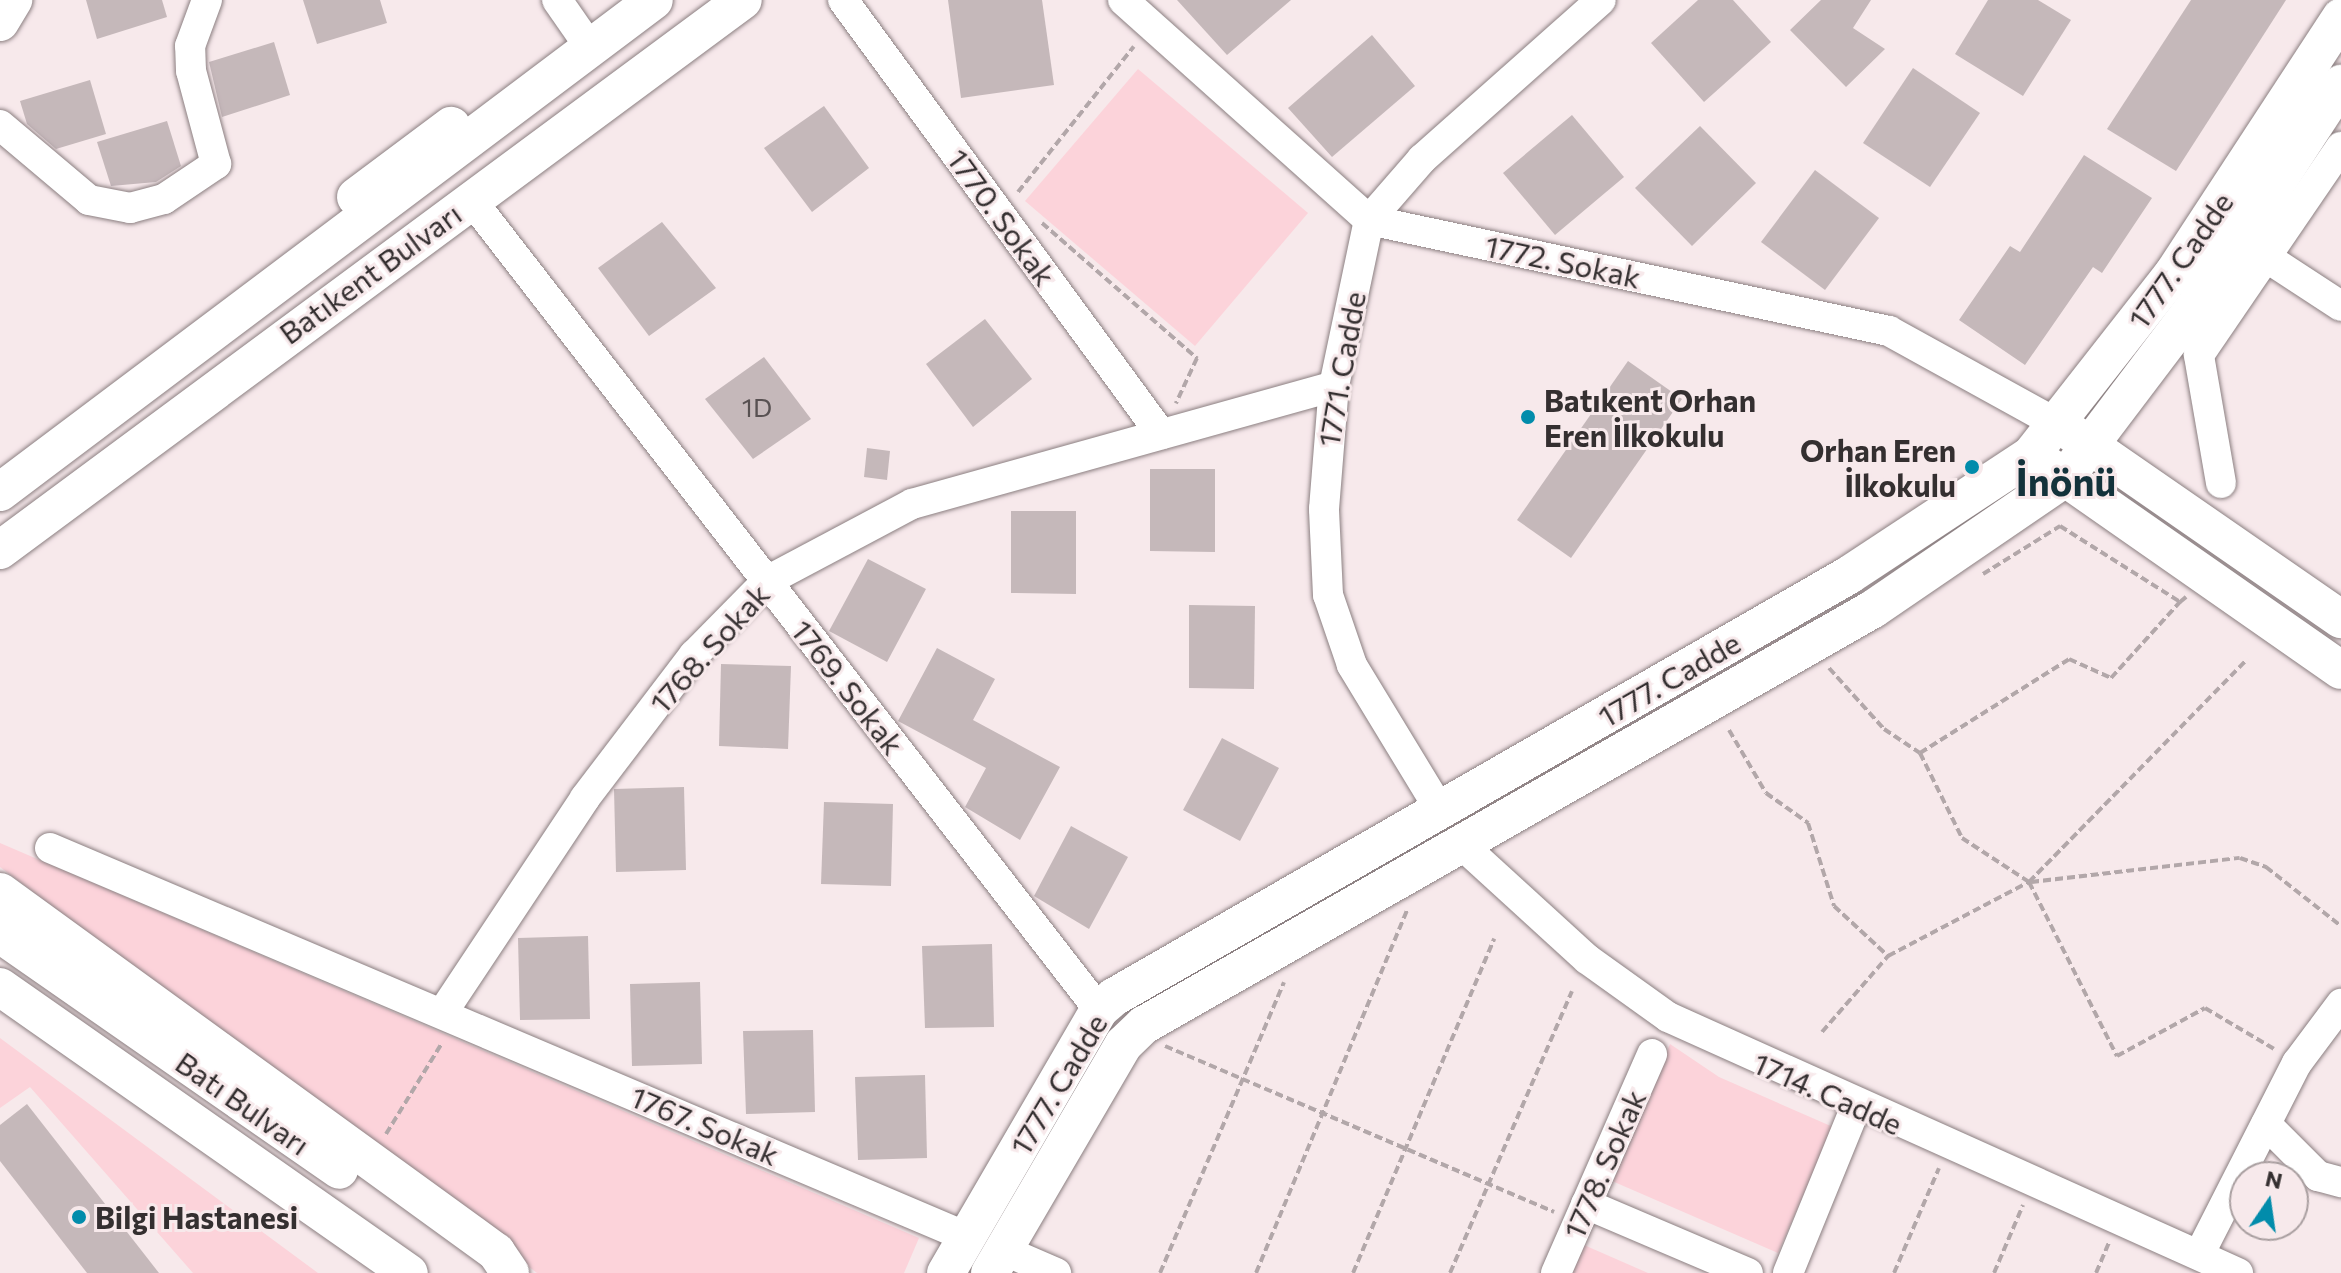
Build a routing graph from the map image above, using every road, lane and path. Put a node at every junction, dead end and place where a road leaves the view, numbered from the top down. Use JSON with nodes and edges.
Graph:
{"nodes":[{"id":1,"x":13,"y":0,"type":"edge"},
{"id":2,"x":207,"y":0,"type":"edge"},
{"id":3,"x":557,"y":0,"type":"edge"},
{"id":4,"x":654,"y":0,"type":"edge"},
{"id":5,"x":743,"y":0,"type":"edge"},
{"id":6,"x":843,"y":0,"type":"edge"},
{"id":7,"x":1123,"y":0,"type":"edge"},
{"id":8,"x":1601,"y":0,"type":"edge"},
{"id":9,"x":2341,"y":17,"type":"edge"},
{"id":10,"x":0,"y":22,"type":"edge"},
{"id":11,"x":1151,"y":25,"type":"junction"},
{"id":12,"x":589,"y":46,"type":"junction"},
{"id":13,"x":543,"y":83,"type":"junction"},
{"id":14,"x":2341,"y":84,"type":"edge"},
{"id":15,"x":0,"y":125,"type":"edge"},
{"id":16,"x":2341,"y":147,"type":"edge"},
{"id":17,"x":512,"y":169,"type":"junction"},
{"id":18,"x":480,"y":211,"type":"junction"},
{"id":19,"x":1000,"y":214,"type":"junction"},
{"id":20,"x":1036,"y":218,"type":"dead end"},
{"id":21,"x":1369,"y":220,"type":"junction"},
{"id":22,"x":2253,"y":249,"type":"junction"},
{"id":23,"x":2341,"y":306,"type":"edge"},
{"id":24,"x":1334,"y":386,"type":"junction"},
{"id":25,"x":2059,"y":425,"type":"junction"},
{"id":26,"x":1161,"y":434,"type":"junction"},
{"id":27,"x":2093,"y":448,"type":"junction"},
{"id":28,"x":2031,"y":455,"type":"junction"},
{"id":29,"x":0,"y":461,"type":"edge"},
{"id":30,"x":2065,"y":478,"type":"junction"},
{"id":31,"x":2221,"y":483,"type":"dead end"},
{"id":32,"x":0,"y":492,"type":"edge"},
{"id":33,"x":0,"y":550,"type":"edge"},
{"id":34,"x":0,"y":570,"type":"edge"},
{"id":35,"x":1979,"y":576,"type":"dead end"},
{"id":36,"x":2209,"y":578,"type":"junction"},
{"id":37,"x":767,"y":581,"type":"junction"},
{"id":38,"x":2180,"y":602,"type":"junction"},
{"id":39,"x":2341,"y":619,"type":"edge"},
{"id":40,"x":1827,"y":657,"type":"junction"},
{"id":41,"x":2247,"y":659,"type":"dead end"},
{"id":42,"x":2341,"y":670,"type":"edge"},
{"id":43,"x":1729,"y":730,"type":"dead end"},
{"id":44,"x":1920,"y":753,"type":"junction"},
{"id":45,"x":1440,"y":810,"type":"junction"},
{"id":46,"x":1461,"y":844,"type":"junction"},
{"id":47,"x":50,"y":848,"type":"dead end"},
{"id":48,"x":2029,"y":882,"type":"junction"},
{"id":49,"x":0,"y":892,"type":"edge"},
{"id":50,"x":1408,"y":907,"type":"dead end"},
{"id":51,"x":2341,"y":926,"type":"edge"},
{"id":52,"x":0,"y":934,"type":"edge"},
{"id":53,"x":1494,"y":939,"type":"dead end"},
{"id":54,"x":1888,"y":956,"type":"junction"},
{"id":55,"x":1286,"y":976,"type":"dead end"},
{"id":56,"x":0,"y":987,"type":"edge"},
{"id":57,"x":1572,"y":991,"type":"dead end"},
{"id":58,"x":2341,"y":1004,"type":"edge"},
{"id":59,"x":1099,"y":1010,"type":"junction"},
{"id":60,"x":0,"y":1013,"type":"edge"},
{"id":61,"x":450,"y":1015,"type":"junction"},
{"id":62,"x":1822,"y":1032,"type":"dead end"},
{"id":63,"x":1134,"y":1033,"type":"junction"},
{"id":64,"x":1652,"y":1054,"type":"dead end"},
{"id":65,"x":2297,"y":1063,"type":"junction"},
{"id":66,"x":1243,"y":1079,"type":"junction"},
{"id":67,"x":1856,"y":1106,"type":"junction"},
{"id":68,"x":1323,"y":1113,"type":"junction"},
{"id":69,"x":2266,"y":1124,"type":"junction"},
{"id":70,"x":1948,"y":1146,"type":"junction"},
{"id":71,"x":1406,"y":1148,"type":"junction"},
{"id":72,"x":370,"y":1160,"type":"junction"},
{"id":73,"x":2341,"y":1182,"type":"edge"},
{"id":74,"x":2033,"y":1183,"type":"junction"},
{"id":75,"x":1489,"y":1184,"type":"junction"},
{"id":76,"x":1582,"y":1213,"type":"junction"},
{"id":77,"x":2119,"y":1221,"type":"junction"},
{"id":78,"x":967,"y":1237,"type":"junction"},
{"id":79,"x":2199,"y":1255,"type":"junction"},
{"id":80,"x":366,"y":1258,"type":"edge"},
{"id":81,"x":997,"y":1262,"type":"edge"},
{"id":82,"x":409,"y":1273,"type":"edge"},
{"id":83,"x":485,"y":1273,"type":"edge"},
{"id":84,"x":510,"y":1273,"type":"edge"},
{"id":85,"x":946,"y":1273,"type":"edge"},
{"id":86,"x":1056,"y":1273,"type":"edge"},
{"id":87,"x":1160,"y":1273,"type":"edge"},
{"id":88,"x":1256,"y":1273,"type":"edge"},
{"id":89,"x":1353,"y":1273,"type":"edge"},
{"id":90,"x":1450,"y":1273,"type":"edge"},
{"id":91,"x":1556,"y":1273,"type":"edge"},
{"id":92,"x":1748,"y":1273,"type":"edge"},
{"id":93,"x":1788,"y":1273,"type":"edge"},
{"id":94,"x":1894,"y":1273,"type":"edge"},
{"id":95,"x":1994,"y":1273,"type":"edge"},
{"id":96,"x":2096,"y":1273,"type":"edge"},
{"id":97,"x":2238,"y":1273,"type":"edge"}],
"edges":[{"from":1,"to":10,"type":"main road"},
{"from":2,"to":15,"type":"street"},
{"from":3,"to":12,"type":"street"},
{"from":4,"to":12,"type":"main road","name":"Batıkent Bulvarı"},
{"from":5,"to":17,"type":"main road","name":"Batıkent Bulvarı"},
{"from":6,"to":19,"type":"street","name":"1770. Sokak"},
{"from":7,"to":11,"type":"street","name":"1772. Sokak"},
{"from":8,"to":21,"type":"street","name":"1771. Cadde"},
{"from":9,"to":25,"type":"main road","name":"1777. Cadde"},
{"from":11,"to":19,"type":"path"},
{"from":11,"to":21,"type":"street","name":"1772. Sokak"},
{"from":12,"to":13,"type":"main road","name":"Batıkent Bulvarı"},
{"from":13,"to":29,"type":"main road"},
{"from":13,"to":32,"type":"main road","name":"Batıkent Bulvarı"},
{"from":14,"to":22,"type":"main road","name":"1777. Cadde"},
{"from":16,"to":22,"type":"street"},
{"from":17,"to":18,"type":"main road"},
{"from":17,"to":33,"type":"main road","name":"Batıkent Bulvarı"},
{"from":18,"to":34,"type":"main road"},
{"from":18,"to":37,"type":"street","name":"1769. Sokak"},
{"from":19,"to":26,"type":"street","name":"1770. Sokak"},
{"from":20,"to":26,"type":"path"},
{"from":21,"to":24,"type":"street","name":"1771. Cadde"},
{"from":21,"to":25,"type":"street","name":"1772. Sokak"},
{"from":22,"to":23,"type":"street"},
{"from":22,"to":27,"type":"main road","name":"1777. Cadde"},
{"from":22,"to":31,"type":"street"},
{"from":24,"to":26,"type":"street","name":"1768. Sokak"},
{"from":24,"to":45,"type":"street","name":"1771. Cadde"},
{"from":25,"to":27,"type":"main road"},
{"from":25,"to":28,"type":"main road","name":"1777. Cadde"},
{"from":26,"to":37,"type":"street","name":"1768. Sokak"},
{"from":27,"to":30,"type":"main road","name":"1777. Cadde"},
{"from":27,"to":39,"type":"main road"},
{"from":28,"to":30,"type":"main road"},
{"from":28,"to":45,"type":"main road","name":"1777. Cadde"},
{"from":30,"to":36,"type":"main road"},
{"from":30,"to":40,"type":"main road","name":"1777. Cadde"},
{"from":35,"to":38,"type":"path"},
{"from":36,"to":38,"type":"path"},
{"from":36,"to":42,"type":"main road"},
{"from":37,"to":59,"type":"street","name":"1769. Sokak"},
{"from":37,"to":61,"type":"street","name":"1768. Sokak"},
{"from":38,"to":44,"type":"path"},
{"from":40,"to":44,"type":"path"},
{"from":40,"to":46,"type":"main road","name":"1777. Cadde"},
{"from":41,"to":48,"type":"path"},
{"from":43,"to":54,"type":"path"},
{"from":44,"to":48,"type":"path"},
{"from":45,"to":46,"type":"main road"},
{"from":45,"to":59,"type":"main road","name":"1777. Cadde"},
{"from":46,"to":63,"type":"main road","name":"1777. Cadde"},
{"from":46,"to":67,"type":"street","name":"1714. Cadde"},
{"from":47,"to":61,"type":"street","name":"1767. Sokak"},
{"from":48,"to":51,"type":"path"},
{"from":48,"to":54,"type":"path"},
{"from":48,"to":65,"type":"path"},
{"from":49,"to":72,"type":"main road"},
{"from":50,"to":68,"type":"path"},
{"from":52,"to":83,"type":"main road","name":"Batı Bulvarı"},
{"from":53,"to":71,"type":"path"},
{"from":54,"to":62,"type":"path"},
{"from":55,"to":66,"type":"path"},
{"from":56,"to":80,"type":"main road","name":"Batı Bulvarı"},
{"from":57,"to":75,"type":"path"},
{"from":58,"to":65,"type":"street"},
{"from":59,"to":78,"type":"main road","name":"1777. Cadde"},
{"from":60,"to":80,"type":"main road"},
{"from":61,"to":72,"type":"path"},
{"from":61,"to":78,"type":"street","name":"1767. Sokak"},
{"from":63,"to":66,"type":"path"},
{"from":63,"to":81,"type":"main road","name":"1777. Cadde"},
{"from":64,"to":76,"type":"street","name":"1778. Sokak"},
{"from":65,"to":69,"type":"street"},
{"from":66,"to":68,"type":"path"},
{"from":66,"to":87,"type":"path"},
{"from":67,"to":70,"type":"street","name":"1714. Cadde"},
{"from":67,"to":93,"type":"street"},
{"from":68,"to":71,"type":"path"},
{"from":68,"to":88,"type":"path"},
{"from":69,"to":73,"type":"street"},
{"from":69,"to":79,"type":"street"},
{"from":70,"to":74,"type":"street","name":"1714. Cadde"},
{"from":70,"to":94,"type":"path"},
{"from":71,"to":75,"type":"path"},
{"from":71,"to":89,"type":"path"},
{"from":72,"to":84,"type":"main road"},
{"from":74,"to":77,"type":"street","name":"1714. Cadde"},
{"from":74,"to":95,"type":"path"},
{"from":75,"to":76,"type":"path"},
{"from":75,"to":90,"type":"path"},
{"from":76,"to":91,"type":"street","name":"1778. Sokak"},
{"from":76,"to":92,"type":"street"},
{"from":77,"to":79,"type":"street","name":"1714. Cadde"},
{"from":77,"to":96,"type":"path"},
{"from":78,"to":85,"type":"main road","name":"1777. Cadde"},
{"from":79,"to":97,"type":"street","name":"1714. Cadde"},
{"from":80,"to":82,"type":"main road","name":"Batı Bulvarı"},
{"from":81,"to":86,"type":"street"}]}
